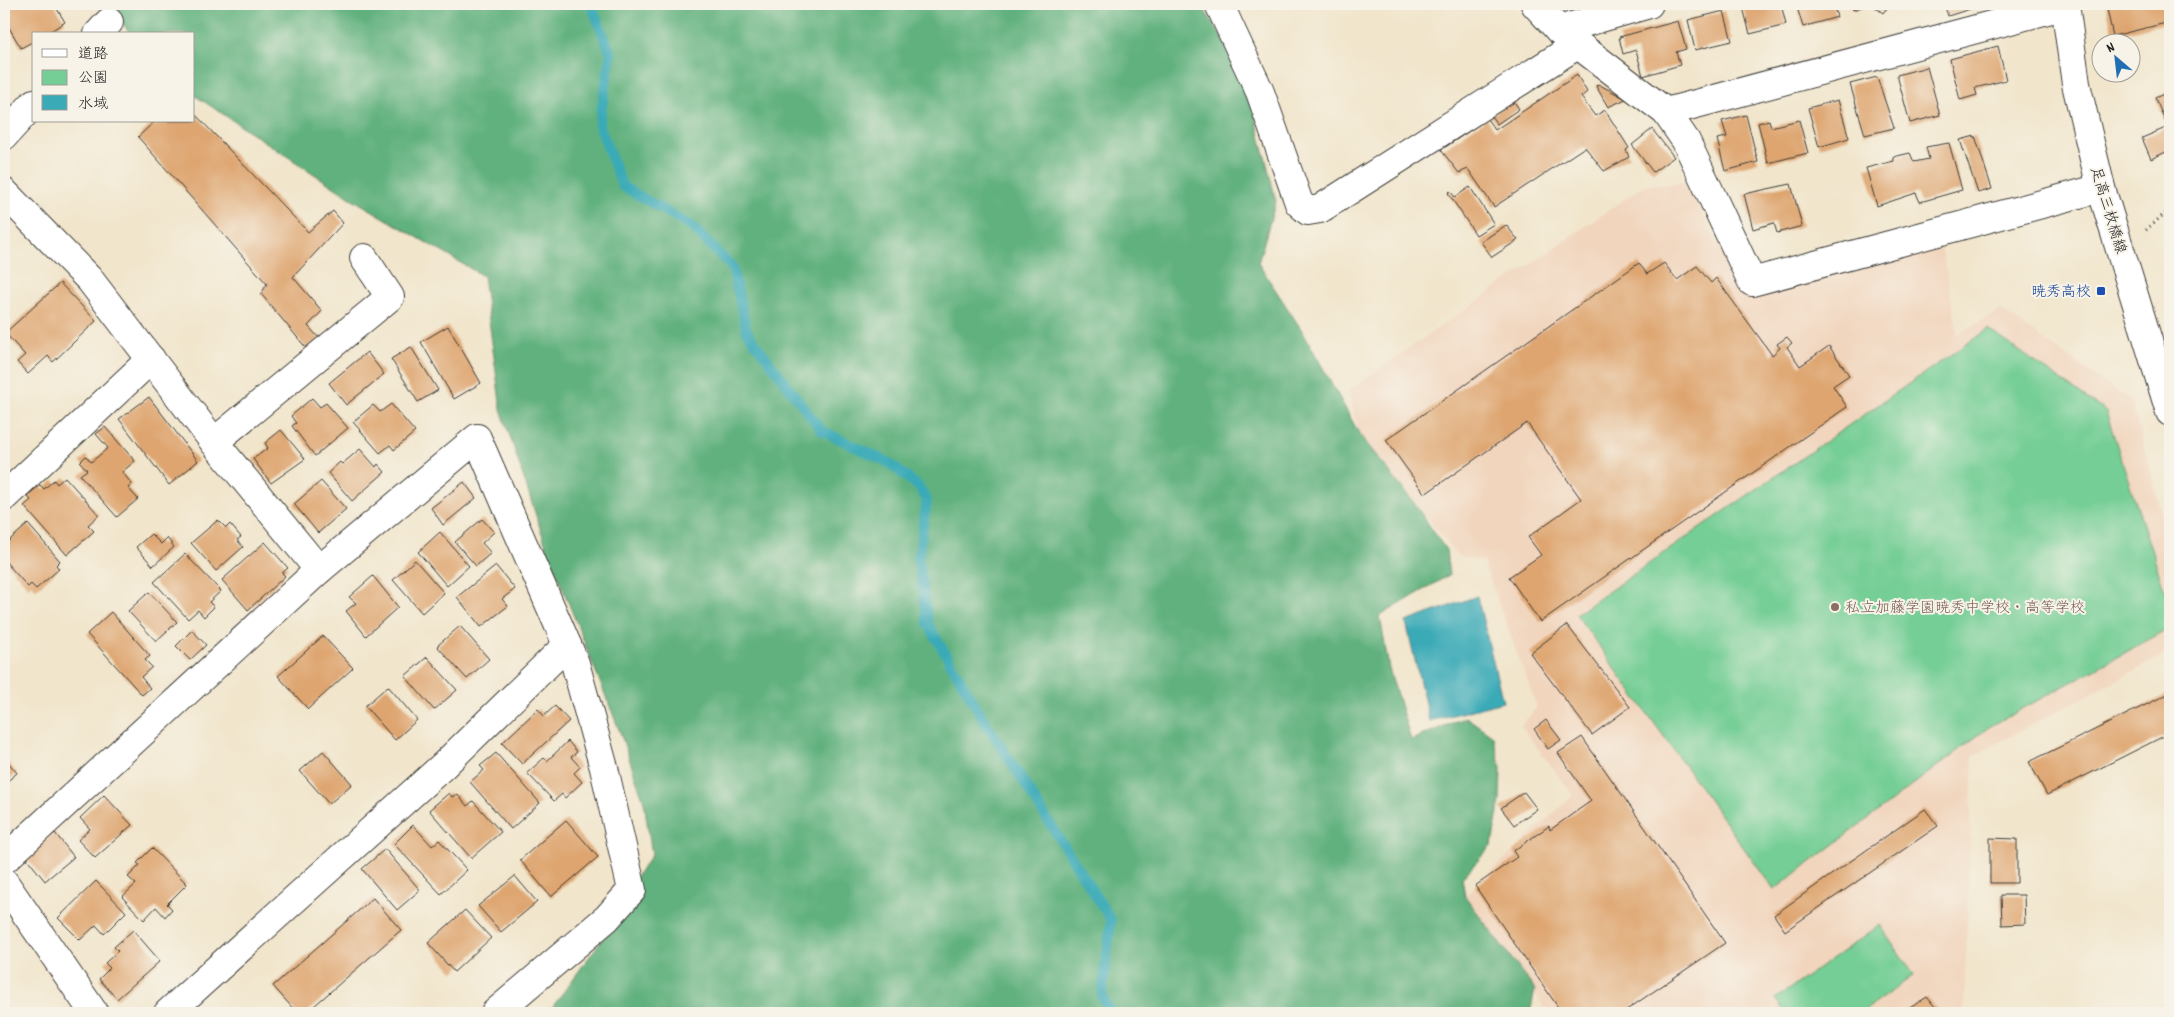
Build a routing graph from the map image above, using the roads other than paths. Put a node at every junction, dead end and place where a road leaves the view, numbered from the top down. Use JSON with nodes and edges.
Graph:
{"nodes":[{"id":1,"x":1220,"y":4,"type":"edge"},
{"id":2,"x":1535,"y":4,"type":"edge"},
{"id":3,"x":1649,"y":4,"type":"edge"},
{"id":4,"x":2066,"y":4,"type":"edge"},
{"id":5,"x":1568,"y":38,"type":"junction"},
{"id":6,"x":32,"y":105,"type":"edge"},
{"id":7,"x":1666,"y":112,"type":"junction"},
{"id":8,"x":4,"y":136,"type":"edge"},
{"id":9,"x":2101,"y":188,"type":"junction"},
{"id":10,"x":4,"y":192,"type":"edge"},
{"id":11,"x":364,"y":258,"type":"dead end"},
{"id":12,"x":152,"y":359,"type":"junction"},
{"id":13,"x":2170,"y":412,"type":"edge"},
{"id":14,"x":214,"y":442,"type":"junction"},
{"id":15,"x":4,"y":497,"type":"edge"},
{"id":16,"x":319,"y":570,"type":"junction"},
{"id":17,"x":567,"y":645,"type":"junction"},
{"id":18,"x":4,"y":860,"type":"edge"},
{"id":19,"x":4,"y":882,"type":"edge"},
{"id":20,"x":94,"y":1013,"type":"edge"},
{"id":21,"x":168,"y":1013,"type":"edge"},
{"id":22,"x":495,"y":1013,"type":"edge"}],
"edges":[{"from":1,"to":5,"type":"street"},
{"from":2,"to":5,"type":"street"},
{"from":3,"to":5,"type":"street"},
{"from":4,"to":7,"type":"street"},
{"from":4,"to":9,"type":"street","name":"足高三枚橋線"},
{"from":5,"to":7,"type":"street"},
{"from":6,"to":8,"type":"street"},
{"from":7,"to":9,"type":"street"},
{"from":9,"to":13,"type":"street","name":"足高三枚橋線"},
{"from":10,"to":12,"type":"street"},
{"from":11,"to":14,"type":"street"},
{"from":12,"to":14,"type":"street"},
{"from":12,"to":15,"type":"street"},
{"from":14,"to":16,"type":"street"},
{"from":16,"to":17,"type":"street"},
{"from":16,"to":18,"type":"street"},
{"from":17,"to":21,"type":"street"},
{"from":17,"to":22,"type":"street"},
{"from":19,"to":20,"type":"street"}]}
